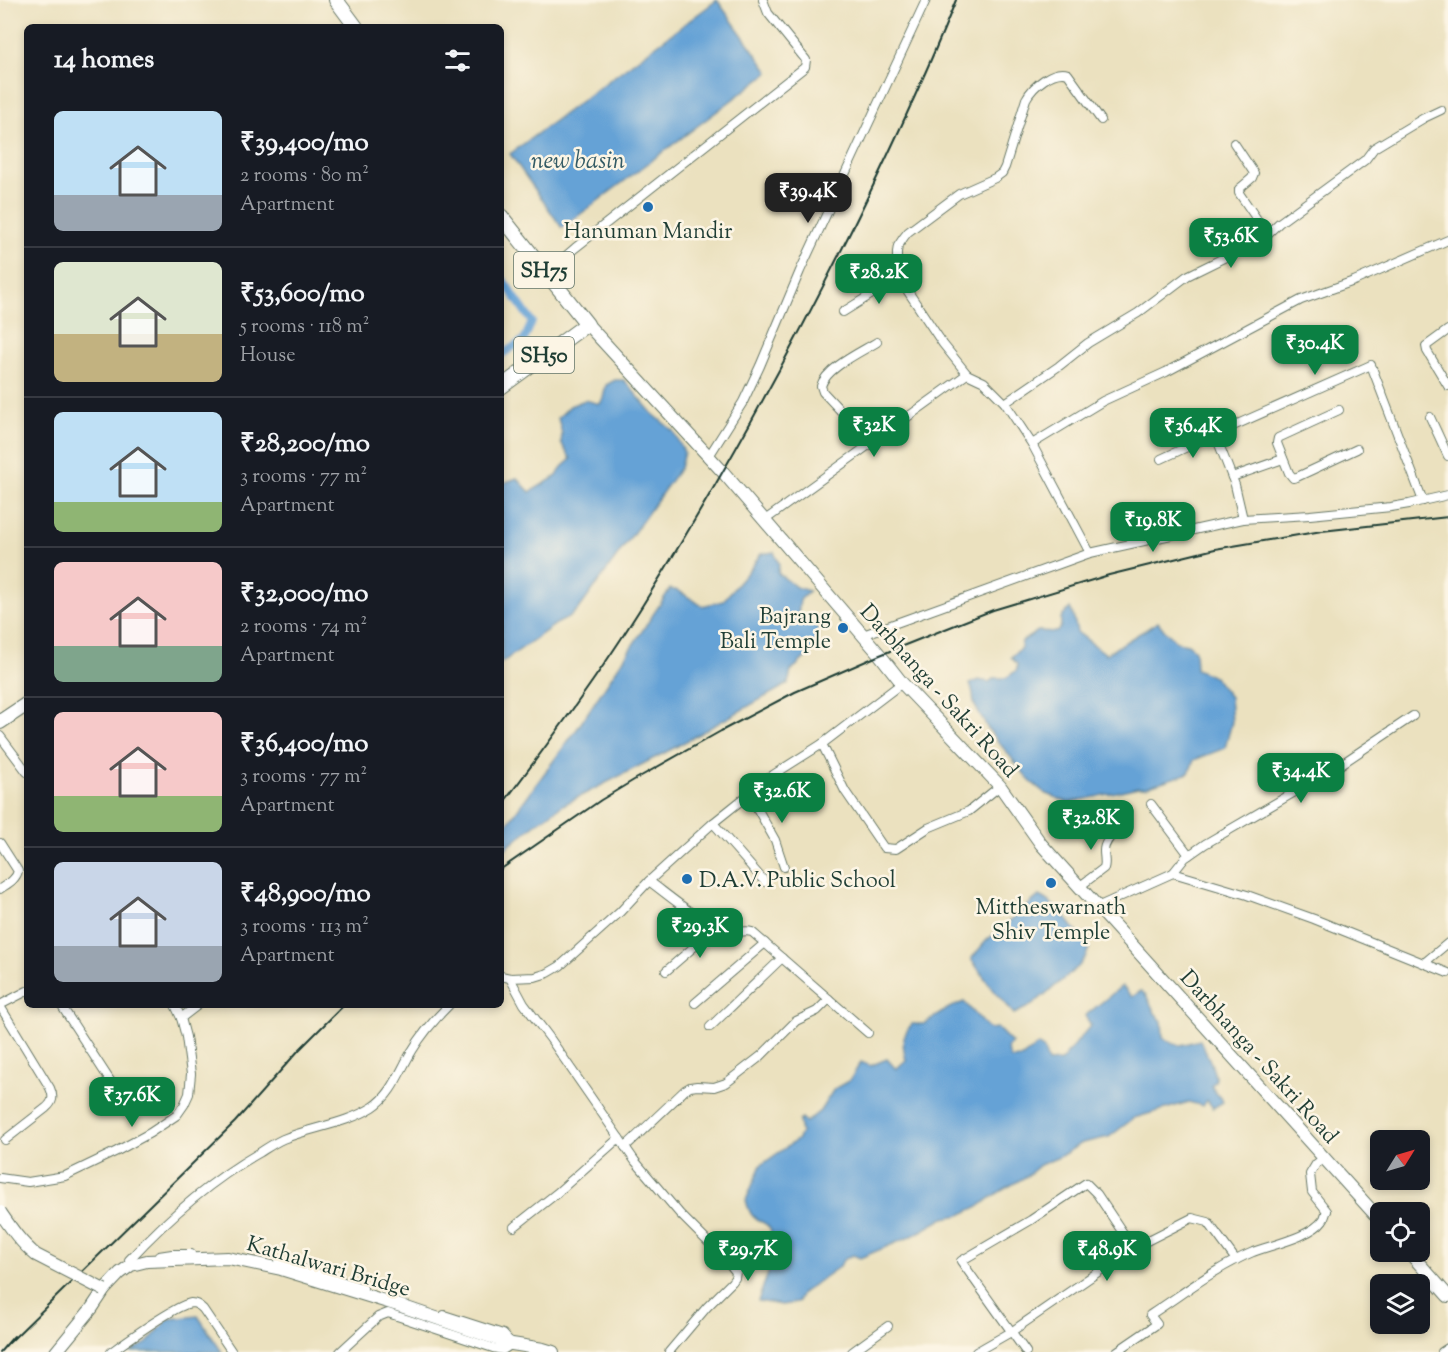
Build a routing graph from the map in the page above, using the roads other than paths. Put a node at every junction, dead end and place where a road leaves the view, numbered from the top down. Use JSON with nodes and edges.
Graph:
{"nodes":[{"id":1,"x":336,"y":0,"type":"edge"},
{"id":2,"x":763,"y":0,"type":"edge"},
{"id":3,"x":926,"y":0,"type":"edge"},
{"id":4,"x":354,"y":24,"type":"edge"},
{"id":5,"x":1441,"y":110,"type":"dead end"},
{"id":6,"x":1101,"y":120,"type":"dead end"},
{"id":7,"x":1234,"y":143,"type":"dead end"},
{"id":8,"x":504,"y":220,"type":"edge"},
{"id":9,"x":1267,"y":234,"type":"junction"},
{"id":10,"x":1448,"y":240,"type":"edge"},
{"id":11,"x":546,"y":273,"type":"junction"},
{"id":12,"x":901,"y":276,"type":"junction"},
{"id":13,"x":843,"y":312,"type":"dead end"},
{"id":14,"x":587,"y":324,"type":"junction"},
{"id":15,"x":1448,"y":330,"type":"edge"},
{"id":16,"x":877,"y":342,"type":"dead end"},
{"id":17,"x":967,"y":374,"type":"junction"},
{"id":18,"x":504,"y":385,"type":"edge"},
{"id":19,"x":1448,"y":386,"type":"edge"},
{"id":20,"x":1005,"y":402,"type":"junction"},
{"id":21,"x":1339,"y":410,"type":"dead end"},
{"id":22,"x":1430,"y":417,"type":"dead end"},
{"id":23,"x":1215,"y":434,"type":"junction"},
{"id":24,"x":872,"y":444,"type":"junction"},
{"id":25,"x":1032,"y":444,"type":"junction"},
{"id":26,"x":1357,"y":449,"type":"dead end"},
{"id":27,"x":709,"y":456,"type":"junction"},
{"id":28,"x":1448,"y":456,"type":"edge"},
{"id":29,"x":1161,"y":459,"type":"dead end"},
{"id":30,"x":1283,"y":459,"type":"junction"},
{"id":31,"x":1232,"y":477,"type":"junction"},
{"id":32,"x":1448,"y":495,"type":"edge"},
{"id":33,"x":1423,"y":501,"type":"junction"},
{"id":34,"x":1243,"y":519,"type":"junction"},
{"id":35,"x":765,"y":520,"type":"junction"},
{"id":36,"x":1090,"y":554,"type":"junction"},
{"id":37,"x":863,"y":635,"type":"junction"},
{"id":38,"x":902,"y":684,"type":"junction"},
{"id":39,"x":24,"y":706,"type":"edge"},
{"id":40,"x":1413,"y":716,"type":"dead end"},
{"id":41,"x":0,"y":722,"type":"edge"},
{"id":42,"x":0,"y":736,"type":"edge"},
{"id":43,"x":822,"y":744,"type":"junction"},
{"id":44,"x":24,"y":768,"type":"edge"},
{"id":45,"x":1000,"y":786,"type":"junction"},
{"id":46,"x":749,"y":794,"type":"junction"},
{"id":47,"x":1151,"y":804,"type":"dead end"},
{"id":48,"x":713,"y":823,"type":"junction"},
{"id":49,"x":1118,"y":828,"type":"dead end"},
{"id":50,"x":0,"y":843,"type":"edge"},
{"id":51,"x":1189,"y":855,"type":"junction"},
{"id":52,"x":784,"y":867,"type":"dead end"},
{"id":53,"x":1173,"y":873,"type":"junction"},
{"id":54,"x":649,"y":881,"type":"junction"},
{"id":55,"x":765,"y":882,"type":"dead end"},
{"id":56,"x":1079,"y":887,"type":"junction"},
{"id":57,"x":0,"y":889,"type":"edge"},
{"id":58,"x":1097,"y":907,"type":"junction"},
{"id":59,"x":717,"y":927,"type":"junction"},
{"id":60,"x":765,"y":943,"type":"junction"},
{"id":61,"x":1448,"y":943,"type":"edge"},
{"id":62,"x":782,"y":958,"type":"junction"},
{"id":63,"x":1424,"y":963,"type":"junction"},
{"id":64,"x":666,"y":971,"type":"dead end"},
{"id":65,"x":1448,"y":973,"type":"edge"},
{"id":66,"x":506,"y":977,"type":"edge"},
{"id":67,"x":24,"y":993,"type":"edge"},
{"id":68,"x":830,"y":999,"type":"junction"},
{"id":69,"x":695,"y":1003,"type":"dead end"},
{"id":70,"x":0,"y":1006,"type":"edge"},
{"id":71,"x":63,"y":1008,"type":"edge"},
{"id":72,"x":176,"y":1008,"type":"edge"},
{"id":73,"x":194,"y":1008,"type":"edge"},
{"id":74,"x":446,"y":1008,"type":"edge"},
{"id":75,"x":181,"y":1018,"type":"junction"},
{"id":76,"x":710,"y":1026,"type":"dead end"},
{"id":77,"x":868,"y":1033,"type":"dead end"},
{"id":78,"x":120,"y":1096,"type":"dead end"},
{"id":79,"x":619,"y":1138,"type":"junction"},
{"id":80,"x":5,"y":1140,"type":"dead end"},
{"id":81,"x":625,"y":1147,"type":"junction"},
{"id":82,"x":1324,"y":1158,"type":"junction"},
{"id":83,"x":0,"y":1178,"type":"edge"},
{"id":84,"x":1370,"y":1209,"type":"edge"},
{"id":85,"x":0,"y":1212,"type":"edge"},
{"id":86,"x":514,"y":1227,"type":"dead end"},
{"id":87,"x":1133,"y":1248,"type":"junction"},
{"id":88,"x":1236,"y":1260,"type":"junction"},
{"id":89,"x":1418,"y":1262,"type":"edge"},
{"id":90,"x":104,"y":1290,"type":"junction"},
{"id":91,"x":1448,"y":1296,"type":"edge"},
{"id":92,"x":888,"y":1326,"type":"dead end"},
{"id":93,"x":1011,"y":1332,"type":"junction"},
{"id":94,"x":512,"y":1344,"type":"junction"},
{"id":95,"x":1448,"y":1348,"type":"edge"},
{"id":96,"x":56,"y":1352,"type":"edge"},
{"id":97,"x":111,"y":1352,"type":"edge"},
{"id":98,"x":232,"y":1352,"type":"edge"},
{"id":99,"x":340,"y":1352,"type":"edge"},
{"id":100,"x":553,"y":1352,"type":"edge"},
{"id":101,"x":669,"y":1352,"type":"edge"},
{"id":102,"x":852,"y":1352,"type":"edge"},
{"id":103,"x":976,"y":1352,"type":"edge"},
{"id":104,"x":1026,"y":1352,"type":"edge"},
{"id":105,"x":1116,"y":1352,"type":"edge"},
{"id":106,"x":1442,"y":1352,"type":"edge"}],
"edges":[{"from":1,"to":4,"type":"main road"},
{"from":2,"to":11,"type":"street"},
{"from":3,"to":27,"type":"street"},
{"from":5,"to":9,"type":"street"},
{"from":6,"to":12,"type":"street"},
{"from":7,"to":9,"type":"street"},
{"from":8,"to":11,"type":"main road","number":"SH75"},
{"from":9,"to":20,"type":"street"},
{"from":10,"to":25,"type":"street"},
{"from":11,"to":14,"type":"main road","number":"SH75"},
{"from":12,"to":13,"type":"street"},
{"from":12,"to":17,"type":"street"},
{"from":14,"to":18,"type":"main road","number":"SH50"},
{"from":14,"to":27,"type":"main road","name":"Darbhanga - Sakri Road"},
{"from":15,"to":19,"type":"street"},
{"from":16,"to":24,"type":"street"},
{"from":17,"to":20,"type":"street"},
{"from":17,"to":24,"type":"street"},
{"from":20,"to":25,"type":"street"},
{"from":21,"to":30,"type":"street"},
{"from":22,"to":28,"type":"street"},
{"from":23,"to":29,"type":"street"},
{"from":23,"to":31,"type":"street"},
{"from":23,"to":33,"type":"street"},
{"from":24,"to":35,"type":"street"},
{"from":25,"to":36,"type":"street"},
{"from":26,"to":30,"type":"street"},
{"from":27,"to":35,"type":"main road","name":"Darbhanga - Sakri Road"},
{"from":30,"to":31,"type":"street"},
{"from":31,"to":34,"type":"street"},
{"from":32,"to":33,"type":"street"},
{"from":33,"to":34,"type":"street"},
{"from":34,"to":36,"type":"street"},
{"from":35,"to":37,"type":"main road","name":"Darbhanga - Sakri Road"},
{"from":36,"to":37,"type":"street"},
{"from":37,"to":38,"type":"main road","name":"Darbhanga - Sakri Road"},
{"from":38,"to":43,"type":"street"},
{"from":38,"to":45,"type":"main road","name":"Darbhanga - Sakri Road"},
{"from":39,"to":41,"type":"main road"},
{"from":40,"to":51,"type":"street"},
{"from":42,"to":44,"type":"street"},
{"from":43,"to":45,"type":"street"},
{"from":43,"to":46,"type":"street"},
{"from":45,"to":56,"type":"main road","name":"Darbhanga - Sakri Road"},
{"from":46,"to":48,"type":"street"},
{"from":46,"to":52,"type":"street"},
{"from":47,"to":51,"type":"street"},
{"from":48,"to":54,"type":"street"},
{"from":48,"to":55,"type":"street"},
{"from":49,"to":56,"type":"street"},
{"from":50,"to":57,"type":"street"},
{"from":51,"to":53,"type":"street"},
{"from":53,"to":58,"type":"street"},
{"from":53,"to":63,"type":"street"},
{"from":54,"to":59,"type":"street"},
{"from":54,"to":66,"type":"street"},
{"from":56,"to":58,"type":"main road","name":"Darbhanga - Sakri Road"},
{"from":58,"to":82,"type":"main road","name":"Darbhanga - Sakri Road"},
{"from":59,"to":60,"type":"street"},
{"from":59,"to":64,"type":"street"},
{"from":60,"to":62,"type":"street"},
{"from":60,"to":69,"type":"street"},
{"from":61,"to":63,"type":"street"},
{"from":62,"to":68,"type":"street"},
{"from":62,"to":76,"type":"street"},
{"from":63,"to":65,"type":"street"},
{"from":66,"to":79,"type":"street"},
{"from":67,"to":70,"type":"street"},
{"from":68,"to":77,"type":"street"},
{"from":68,"to":81,"type":"street"},
{"from":70,"to":80,"type":"street"},
{"from":71,"to":78,"type":"street"},
{"from":72,"to":75,"type":"street"},
{"from":73,"to":75,"type":"street"},
{"from":74,"to":94,"type":"street"},
{"from":75,"to":83,"type":"street"},
{"from":79,"to":81,"type":"street"},
{"from":79,"to":86,"type":"street"},
{"from":81,"to":101,"type":"street"},
{"from":82,"to":84,"type":"main road","name":"Darbhanga - Sakri Road"},
{"from":82,"to":88,"type":"street"},
{"from":85,"to":90,"type":"main road","bridge":true},
{"from":87,"to":88,"type":"street"},
{"from":87,"to":93,"type":"street"},
{"from":87,"to":93,"type":"street"},
{"from":88,"to":105,"type":"street"},
{"from":89,"to":91,"type":"main road"},
{"from":90,"to":94,"type":"main road","name":"Kathalwari Bridge"},
{"from":90,"to":96,"type":"main road","name":"Kathalwari Bridge"},
{"from":92,"to":102,"type":"street"},
{"from":93,"to":103,"type":"street"},
{"from":93,"to":104,"type":"street"},
{"from":94,"to":99,"type":"street"},
{"from":94,"to":100,"type":"main road","name":"Kathalwari Bridge"},
{"from":95,"to":106,"type":"street"},
{"from":97,"to":98,"type":"street"}]}
